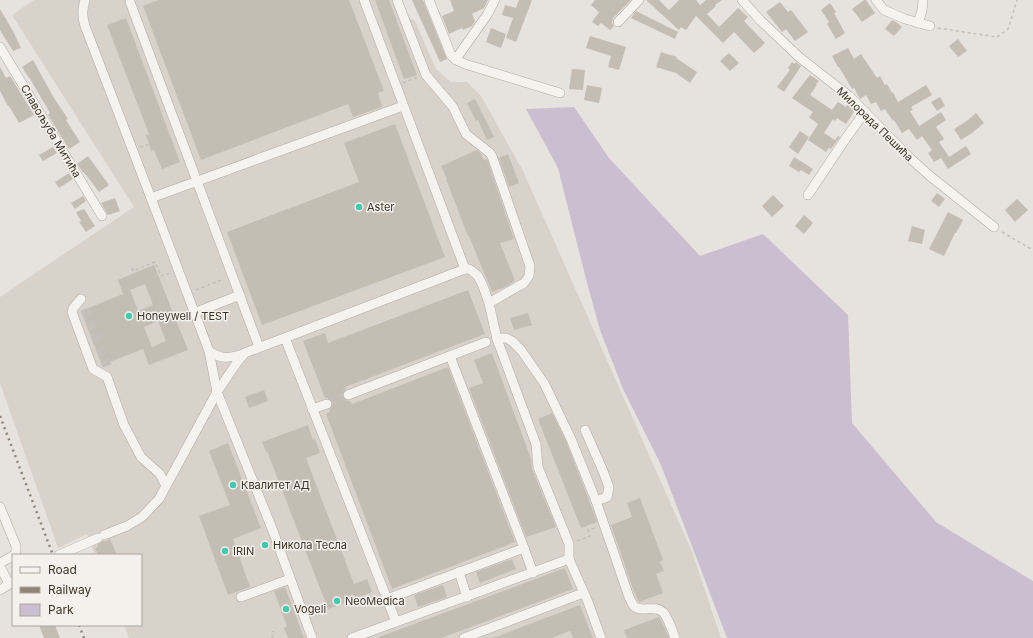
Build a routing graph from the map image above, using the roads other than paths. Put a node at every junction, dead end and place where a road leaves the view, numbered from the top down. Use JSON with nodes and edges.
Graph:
{"nodes":[{"id":1,"x":85,"y":0,"type":"edge"},
{"id":2,"x":364,"y":0,"type":"edge"},
{"id":3,"x":396,"y":0,"type":"edge"},
{"id":4,"x":429,"y":0,"type":"edge"},
{"id":5,"x":494,"y":0,"type":"edge"},
{"id":6,"x":639,"y":0,"type":"edge"},
{"id":7,"x":742,"y":0,"type":"edge"},
{"id":8,"x":876,"y":0,"type":"edge"},
{"id":9,"x":923,"y":0,"type":"edge"},
{"id":10,"x":130,"y":2,"type":"dead end"},
{"id":11,"x":618,"y":22,"type":"dead end"},
{"id":12,"x":918,"y":23,"type":"junction"},
{"id":13,"x":930,"y":26,"type":"road end"},
{"id":14,"x":0,"y":47,"type":"edge"},
{"id":15,"x":454,"y":58,"type":"junction"},
{"id":16,"x":560,"y":93,"type":"dead end"},
{"id":17,"x":403,"y":106,"type":"junction"},
{"id":18,"x":865,"y":112,"type":"junction"},
{"id":19,"x":197,"y":181,"type":"junction"},
{"id":20,"x":808,"y":195,"type":"dead end"},
{"id":21,"x":151,"y":198,"type":"junction"},
{"id":22,"x":102,"y":216,"type":"dead end"},
{"id":23,"x":994,"y":227,"type":"road end"},
{"id":24,"x":465,"y":269,"type":"junction"},
{"id":25,"x":240,"y":295,"type":"junction"},
{"id":26,"x":81,"y":299,"type":"dead end"},
{"id":27,"x":489,"y":302,"type":"junction"},
{"id":28,"x":194,"y":313,"type":"junction"},
{"id":29,"x":285,"y":338,"type":"junction"},
{"id":30,"x":497,"y":339,"type":"junction"},
{"id":31,"x":486,"y":342,"type":"dead end"},
{"id":32,"x":259,"y":348,"type":"junction"},
{"id":33,"x":209,"y":351,"type":"junction"},
{"id":34,"x":245,"y":353,"type":"junction"},
{"id":35,"x":450,"y":356,"type":"junction"},
{"id":36,"x":217,"y":392,"type":"junction"},
{"id":37,"x":348,"y":395,"type":"tunnel mouth"},
{"id":38,"x":327,"y":404,"type":"tunnel mouth"},
{"id":39,"x":312,"y":409,"type":"junction"},
{"id":40,"x":585,"y":430,"type":"dead end"},
{"id":41,"x":174,"y":473,"type":"junction"},
{"id":42,"x":160,"y":474,"type":"junction"},
{"id":43,"x":166,"y":486,"type":"junction"},
{"id":44,"x":596,"y":501,"type":"junction"},
{"id":45,"x":0,"y":507,"type":"edge"},
{"id":46,"x":524,"y":548,"type":"junction"},
{"id":47,"x":15,"y":554,"type":"edge"},
{"id":48,"x":60,"y":554,"type":"edge"},
{"id":49,"x":12,"y":557,"type":"edge"},
{"id":50,"x":569,"y":559,"type":"junction"},
{"id":51,"x":0,"y":564,"type":"edge"},
{"id":52,"x":459,"y":572,"type":"junction"},
{"id":53,"x":533,"y":573,"type":"junction"},
{"id":54,"x":290,"y":579,"type":"junction"},
{"id":55,"x":11,"y":583,"type":"edge"},
{"id":56,"x":0,"y":590,"type":"edge"},
{"id":57,"x":583,"y":593,"type":"junction"},
{"id":58,"x":241,"y":597,"type":"dead end"},
{"id":59,"x":467,"y":597,"type":"junction"},
{"id":60,"x":387,"y":599,"type":"junction"},
{"id":61,"x":396,"y":622,"type":"junction"},
{"id":62,"x":312,"y":638,"type":"edge"},
{"id":63,"x":352,"y":638,"type":"edge"},
{"id":64,"x":464,"y":638,"type":"edge"},
{"id":65,"x":601,"y":638,"type":"edge"},
{"id":66,"x":675,"y":638,"type":"edge"}],
"edges":[{"from":1,"to":21,"type":"street"},
{"from":2,"to":17,"type":"street"},
{"from":3,"to":27,"type":"street"},
{"from":4,"to":15,"type":"street"},
{"from":5,"to":15,"type":"street"},
{"from":6,"to":11,"type":"street"},
{"from":7,"to":18,"type":"street","name":"Милорада Пешића"},
{"from":8,"to":12,"type":"street"},
{"from":9,"to":12,"type":"street"},
{"from":10,"to":19,"type":"street"},
{"from":12,"to":13,"type":"street"},
{"from":14,"to":22,"type":"street","name":"Славољуба Митића"},
{"from":15,"to":16,"type":"street"},
{"from":17,"to":19,"type":"street"},
{"from":17,"to":24,"type":"street"},
{"from":18,"to":20,"type":"street"},
{"from":18,"to":23,"type":"street","name":"Милорада Пешића"},
{"from":19,"to":21,"type":"street"},
{"from":19,"to":25,"type":"street"},
{"from":21,"to":28,"type":"street"},
{"from":24,"to":27,"type":"street"},
{"from":24,"to":29,"type":"street"},
{"from":25,"to":28,"type":"street"},
{"from":25,"to":32,"type":"street"},
{"from":26,"to":42,"type":"street"},
{"from":27,"to":30,"type":"street"},
{"from":28,"to":33,"type":"street"},
{"from":29,"to":32,"type":"street"},
{"from":29,"to":39,"type":"street"},
{"from":30,"to":44,"type":"street"},
{"from":30,"to":50,"type":"street"},
{"from":31,"to":35,"type":"street"},
{"from":32,"to":34,"type":"street"},
{"from":33,"to":34,"type":"street"},
{"from":33,"to":36,"type":"street"},
{"from":34,"to":36,"type":"street"},
{"from":35,"to":37,"type":"street"},
{"from":35,"to":46,"type":"street"},
{"from":36,"to":41,"type":"street"},
{"from":36,"to":54,"type":"street"},
{"from":38,"to":39,"type":"street"},
{"from":39,"to":60,"type":"street"},
{"from":40,"to":44,"type":"street"},
{"from":41,"to":42,"type":"street"},
{"from":41,"to":43,"type":"street"},
{"from":42,"to":43,"type":"street"},
{"from":43,"to":48,"type":"street"},
{"from":44,"to":66,"type":"street"},
{"from":45,"to":47,"type":"street"},
{"from":46,"to":52,"type":"street"},
{"from":46,"to":53,"type":"street"},
{"from":49,"to":51,"type":"street"},
{"from":50,"to":53,"type":"street"},
{"from":50,"to":57,"type":"street"},
{"from":51,"to":55,"type":"street"},
{"from":52,"to":59,"type":"street"},
{"from":52,"to":60,"type":"street"},
{"from":53,"to":59,"type":"street"},
{"from":54,"to":58,"type":"street"},
{"from":54,"to":62,"type":"street"},
{"from":55,"to":56,"type":"street"},
{"from":57,"to":64,"type":"street"},
{"from":57,"to":65,"type":"street"},
{"from":59,"to":61,"type":"street"},
{"from":60,"to":61,"type":"street"},
{"from":61,"to":63,"type":"street"}]}
